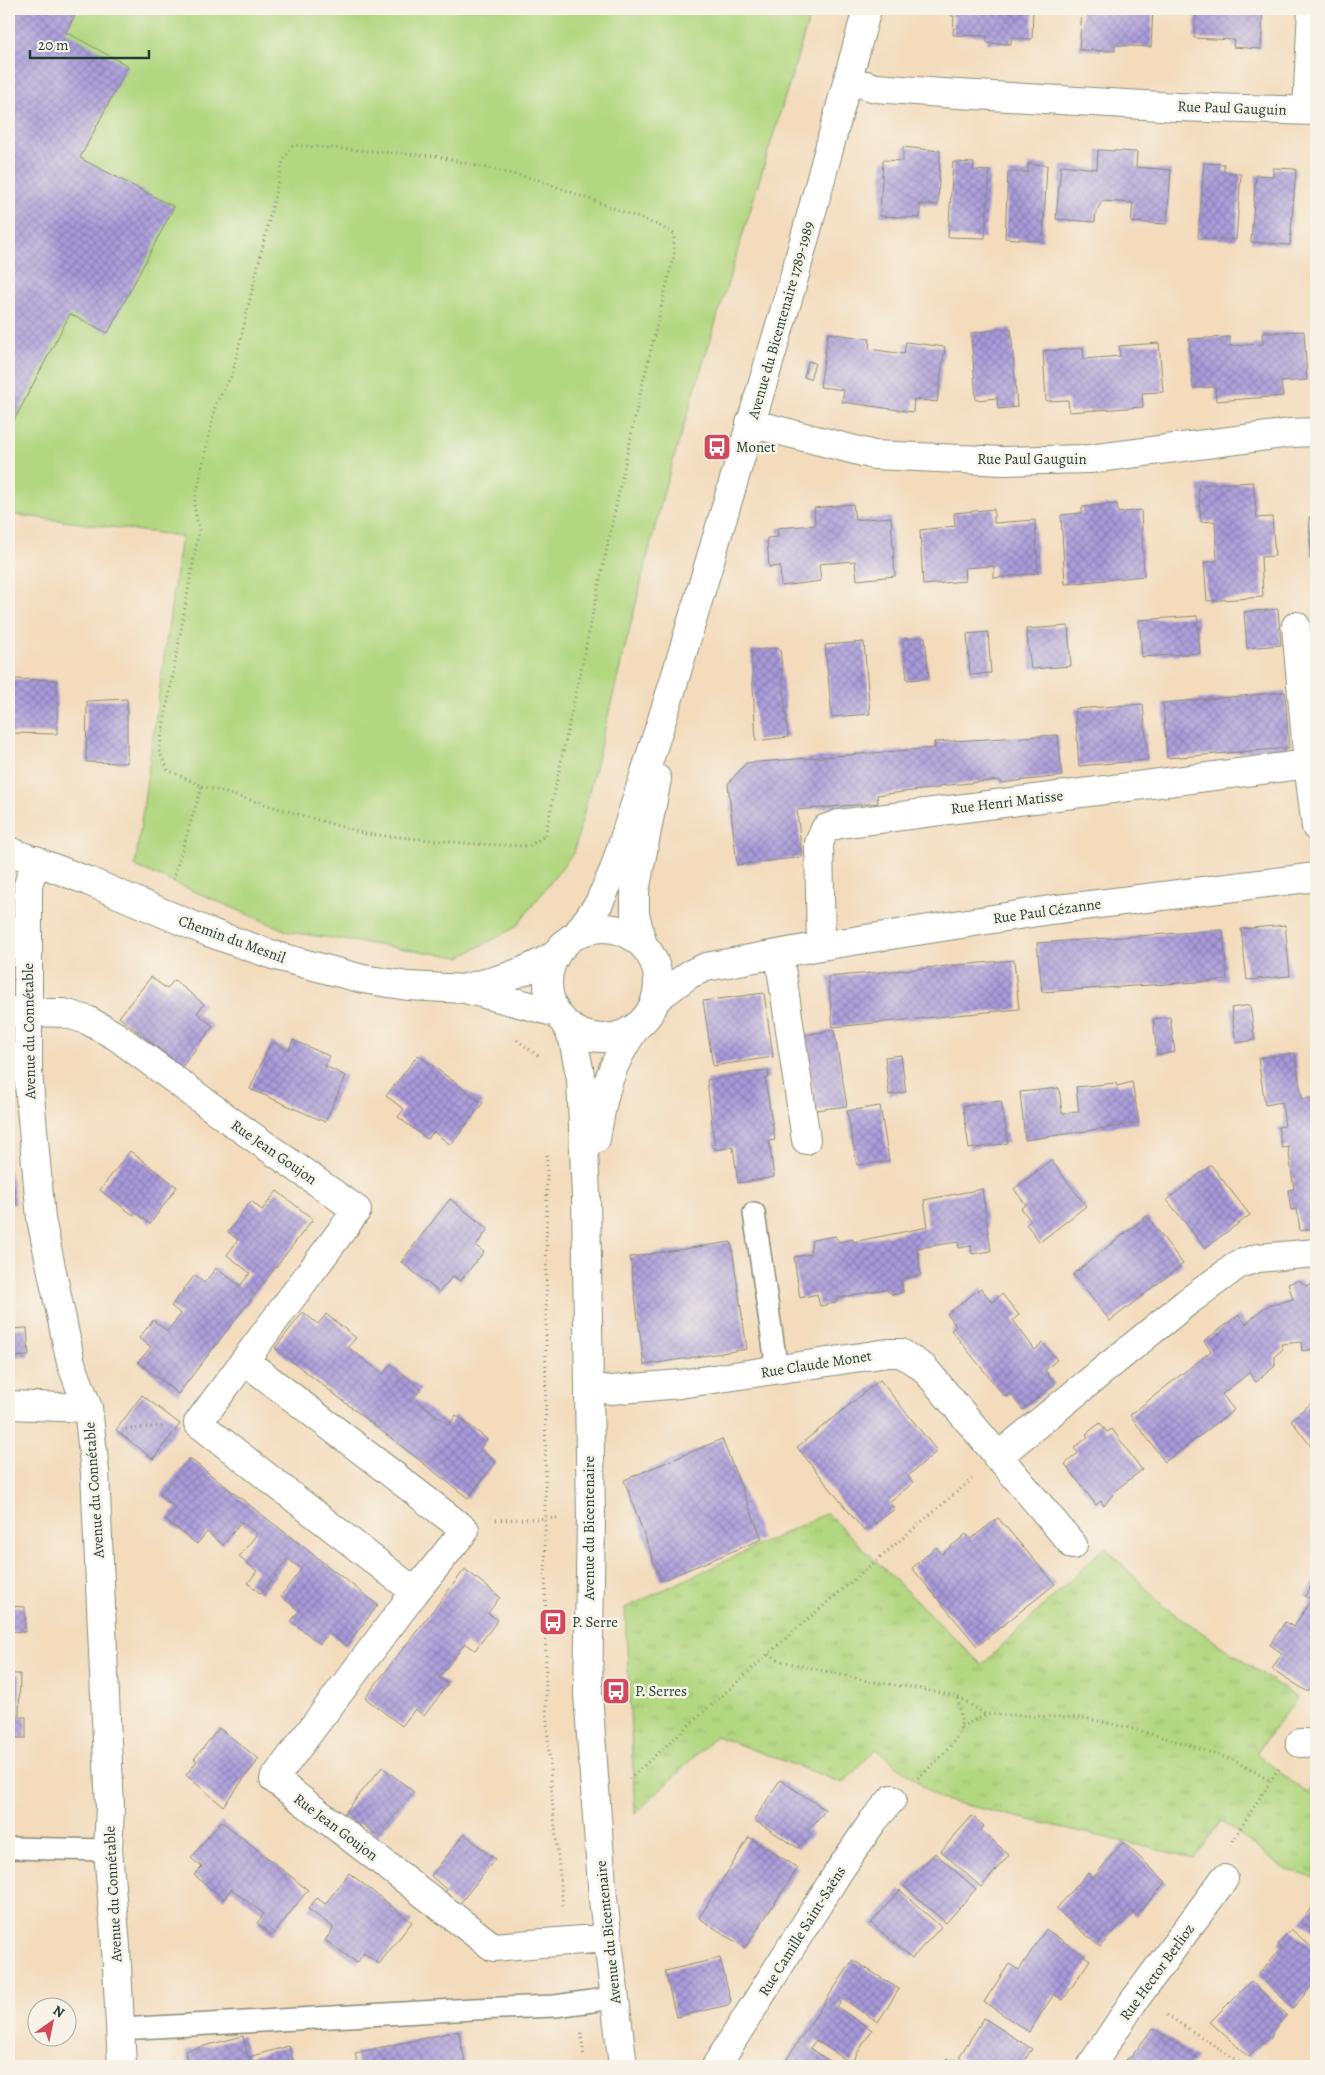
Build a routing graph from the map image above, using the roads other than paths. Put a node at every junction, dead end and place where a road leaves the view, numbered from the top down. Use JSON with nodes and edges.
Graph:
{"nodes":[{"id":1,"x":867,"y":9,"type":"edge"},
{"id":2,"x":1312,"y":9,"type":"edge"},
{"id":3,"x":848,"y":80,"type":"junction"},
{"id":4,"x":1312,"y":111,"type":"edge"},
{"id":5,"x":750,"y":423,"type":"junction"},
{"id":6,"x":1316,"y":432,"type":"edge"},
{"id":7,"x":1296,"y":626,"type":"dead end"},
{"id":8,"x":672,"y":688,"type":"junction"},
{"id":9,"x":1311,"y":771,"type":"edge"},
{"id":10,"x":1316,"y":827,"type":"edge"},
{"id":11,"x":9,"y":851,"type":"edge"},
{"id":12,"x":36,"y":860,"type":"junction"},
{"id":13,"x":1316,"y":877,"type":"edge"},
{"id":14,"x":577,"y":934,"type":"junction"},
{"id":15,"x":821,"y":946,"type":"junction"},
{"id":16,"x":647,"y":950,"type":"junction"},
{"id":17,"x":778,"y":954,"type":"junction"},
{"id":18,"x":555,"y":955,"type":"junction"},
{"id":19,"x":690,"y":974,"type":"junction"},
{"id":20,"x":465,"y":989,"type":"junction"},
{"id":21,"x":656,"y":999,"type":"junction"},
{"id":22,"x":18,"y":1011,"type":"edge"},
{"id":23,"x":561,"y":1018,"type":"junction"},
{"id":24,"x":635,"y":1029,"type":"junction"},
{"id":25,"x":806,"y":1140,"type":"dead end"},
{"id":26,"x":586,"y":1198,"type":"junction"},
{"id":27,"x":754,"y":1213,"type":"dead end"},
{"id":28,"x":1316,"y":1253,"type":"edge"},
{"id":29,"x":245,"y":1360,"type":"junction"},
{"id":30,"x":777,"y":1370,"type":"junction"},
{"id":31,"x":588,"y":1387,"type":"junction"},
{"id":32,"x":9,"y":1405,"type":"edge"},
{"id":33,"x":89,"y":1420,"type":"junction"},
{"id":34,"x":997,"y":1457,"type":"junction"},
{"id":35,"x":1073,"y":1545,"type":"dead end"},
{"id":36,"x":415,"y":1592,"type":"junction"},
{"id":37,"x":892,"y":1799,"type":"road end"},
{"id":38,"x":9,"y":1848,"type":"edge"},
{"id":39,"x":108,"y":1850,"type":"junction"},
{"id":40,"x":1224,"y":1879,"type":"road end"},
{"id":41,"x":607,"y":1938,"type":"junction"},
{"id":42,"x":614,"y":1998,"type":"junction"},
{"id":43,"x":120,"y":2029,"type":"junction"},
{"id":44,"x":122,"y":2066,"type":"edge"},
{"id":45,"x":623,"y":2066,"type":"edge"},
{"id":46,"x":716,"y":2066,"type":"edge"},
{"id":47,"x":1091,"y":2066,"type":"edge"}],
"edges":[{"from":1,"to":3,"type":"street","name":"Avenue du Bicentenaire 1789-1989"},
{"from":2,"to":4,"type":"street"},
{"from":3,"to":4,"type":"street","name":"Rue Paul Gauguin"},
{"from":3,"to":5,"type":"street","name":"Avenue du Bicentenaire 1789-1989"},
{"from":5,"to":6,"type":"street","name":"Rue Paul Gauguin"},
{"from":5,"to":8,"type":"street","name":"Avenue du Bicentenaire 1789-1989"},
{"from":7,"to":9,"type":"street"},
{"from":8,"to":14,"type":"street","name":"Avenue du Bicentenaire 1789-1989"},
{"from":8,"to":16,"type":"street","name":"Avenue du Bicentenaire 1789-1989"},
{"from":9,"to":10,"type":"street"},
{"from":9,"to":15,"type":"street","name":"Rue Henri Matisse"},
{"from":11,"to":12,"type":"street","name":"Chemin du Mesnil"},
{"from":12,"to":20,"type":"street","name":"Chemin du Mesnil"},
{"from":12,"to":22,"type":"street","name":"Avenue du Connétable"},
{"from":13,"to":15,"type":"street","name":"Rue Paul Cézanne"},
{"from":14,"to":16,"type":"street"},
{"from":14,"to":18,"type":"street"},
{"from":15,"to":17,"type":"street","name":"Rue Paul Cézanne"},
{"from":16,"to":19,"type":"street"},
{"from":16,"to":21,"type":"street"},
{"from":17,"to":19,"type":"street","name":"Rue Paul Cézanne"},
{"from":17,"to":25,"type":"street"},
{"from":18,"to":20,"type":"street","name":"Chemin du Mesnil"},
{"from":18,"to":23,"type":"street"},
{"from":19,"to":21,"type":"street","name":"Rue Paul Cézanne"},
{"from":20,"to":23,"type":"street","name":"Chemin du Mesnil"},
{"from":21,"to":24,"type":"street"},
{"from":22,"to":29,"type":"street","name":"Rue Jean Goujon"},
{"from":22,"to":33,"type":"street","name":"Avenue du Connétable"},
{"from":23,"to":24,"type":"street"},
{"from":23,"to":26,"type":"street","name":"Avenue du Bicentenaire"},
{"from":24,"to":26,"type":"street","name":"Avenue du Bicentenaire"},
{"from":26,"to":31,"type":"street","name":"Avenue du Bicentenaire"},
{"from":27,"to":30,"type":"lane"},
{"from":28,"to":34,"type":"street"},
{"from":29,"to":36,"type":"street","name":"Rue Jean Goujon"},
{"from":29,"to":36,"type":"street","name":"Rue Jean Goujon"},
{"from":30,"to":31,"type":"street","name":"Rue Claude Monet"},
{"from":30,"to":34,"type":"street","name":"Rue Claude Monet"},
{"from":31,"to":41,"type":"street","name":"Avenue du Bicentenaire"},
{"from":32,"to":33,"type":"street"},
{"from":33,"to":39,"type":"street","name":"Avenue du Connétable"},
{"from":34,"to":35,"type":"street","name":"Rue Claude Monet"},
{"from":36,"to":41,"type":"street","name":"Rue Jean Goujon"},
{"from":37,"to":46,"type":"street","name":"Rue Camille Saint-Saëns"},
{"from":38,"to":39,"type":"lane"},
{"from":39,"to":43,"type":"street","name":"Avenue du Connétable"},
{"from":40,"to":47,"type":"street","name":"Rue Hector Berlioz"},
{"from":41,"to":42,"type":"street","name":"Avenue du Bicentenaire"},
{"from":42,"to":43,"type":"lane"},
{"from":42,"to":45,"type":"street","name":"Avenue du Bicentenaire"},
{"from":43,"to":44,"type":"street","name":"Avenue du Connétable"}]}
